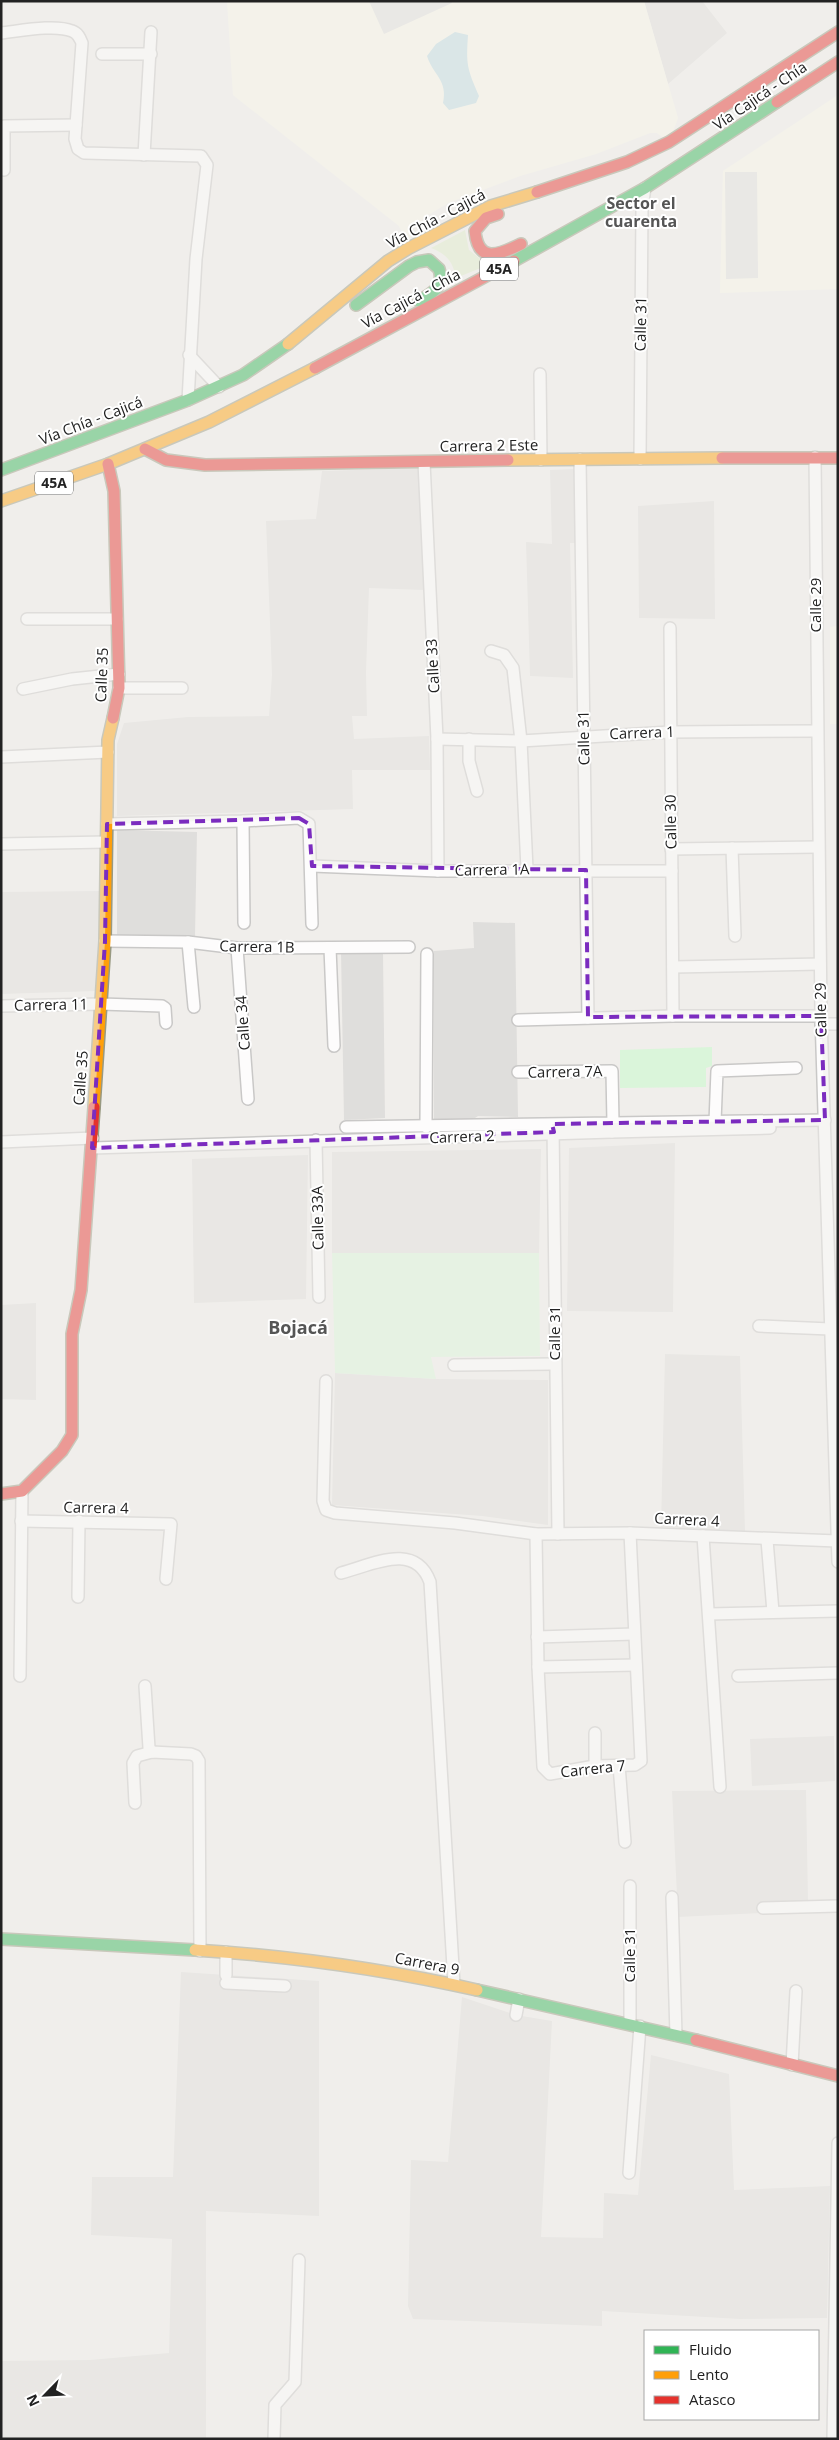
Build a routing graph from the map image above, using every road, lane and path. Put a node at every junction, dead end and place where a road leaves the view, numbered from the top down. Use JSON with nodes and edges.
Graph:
{"nodes":[{"id":1,"x":151,"y":32,"type":"dead end"},
{"id":2,"x":838,"y":32,"type":"edge"},
{"id":3,"x":1,"y":33,"type":"edge"},
{"id":4,"x":102,"y":54,"type":"dead end"},
{"id":5,"x":151,"y":54,"type":"junction"},
{"id":6,"x":838,"y":62,"type":"edge"},
{"id":7,"x":76,"y":125,"type":"junction"},
{"id":8,"x":144,"y":155,"type":"junction"},
{"id":9,"x":682,"y":166,"type":"junction"},
{"id":10,"x":4,"y":170,"type":"dead end"},
{"id":11,"x":645,"y":188,"type":"junction"},
{"id":12,"x":542,"y":190,"type":"junction"},
{"id":13,"x":346,"y":313,"type":"dead end"},
{"id":14,"x":324,"y":329,"type":"dead end"},
{"id":15,"x":296,"y":339,"type":"junction"},
{"id":16,"x":368,"y":340,"type":"junction"},
{"id":17,"x":189,"y":355,"type":"junction"},
{"id":18,"x":540,"y":374,"type":"dead end"},
{"id":19,"x":219,"y":387,"type":"junction"},
{"id":20,"x":188,"y":400,"type":"junction"},
{"id":21,"x":145,"y":448,"type":"junction"},
{"id":22,"x":815,"y":457,"type":"junction"},
{"id":23,"x":838,"y":458,"type":"edge"},
{"id":24,"x":580,"y":459,"type":"junction"},
{"id":25,"x":640,"y":459,"type":"junction"},
{"id":26,"x":541,"y":460,"type":"junction"},
{"id":27,"x":424,"y":462,"type":"junction"},
{"id":28,"x":108,"y":464,"type":"junction"},
{"id":29,"x":1,"y":470,"type":"edge"},
{"id":30,"x":1,"y":501,"type":"edge"},
{"id":31,"x":27,"y":619,"type":"dead end"},
{"id":32,"x":117,"y":619,"type":"junction"},
{"id":33,"x":670,"y":628,"type":"dead end"},
{"id":34,"x":491,"y":651,"type":"dead end"},
{"id":35,"x":119,"y":674,"type":"junction"},
{"id":36,"x":119,"y":688,"type":"junction"},
{"id":37,"x":182,"y":688,"type":"dead end"},
{"id":38,"x":23,"y":689,"type":"dead end"},
{"id":39,"x":817,"y":731,"type":"junction"},
{"id":40,"x":670,"y":732,"type":"junction"},
{"id":41,"x":583,"y":736,"type":"junction"},
{"id":42,"x":437,"y":739,"type":"junction"},
{"id":43,"x":469,"y":739,"type":"junction"},
{"id":44,"x":521,"y":741,"type":"junction"},
{"id":45,"x":108,"y":752,"type":"junction"},
{"id":46,"x":1,"y":757,"type":"edge"},
{"id":47,"x":477,"y":790,"type":"dead end"},
{"id":48,"x":243,"y":821,"type":"junction"},
{"id":49,"x":107,"y":824,"type":"junction"},
{"id":50,"x":106,"y":842,"type":"junction"},
{"id":51,"x":1,"y":844,"type":"edge"},
{"id":52,"x":818,"y":847,"type":"junction"},
{"id":53,"x":732,"y":848,"type":"junction"},
{"id":54,"x":671,"y":849,"type":"junction"},
{"id":55,"x":312,"y":866,"type":"junction"},
{"id":56,"x":527,"y":869,"type":"junction"},
{"id":57,"x":586,"y":870,"type":"junction"},
{"id":58,"x":438,"y":871,"type":"junction"},
{"id":59,"x":672,"y":871,"type":"junction"},
{"id":60,"x":244,"y":923,"type":"dead end"},
{"id":61,"x":312,"y":924,"type":"dead end"},
{"id":62,"x":735,"y":936,"type":"dead end"},
{"id":63,"x":105,"y":941,"type":"junction"},
{"id":64,"x":188,"y":942,"type":"junction"},
{"id":65,"x":409,"y":947,"type":"dead end"},
{"id":66,"x":237,"y":948,"type":"junction"},
{"id":67,"x":330,"y":948,"type":"junction"},
{"id":68,"x":427,"y":954,"type":"dead end"},
{"id":69,"x":820,"y":964,"type":"junction"},
{"id":70,"x":673,"y":967,"type":"junction"},
{"id":71,"x":101,"y":1004,"type":"junction"},
{"id":72,"x":1,"y":1006,"type":"edge"},
{"id":73,"x":194,"y":1007,"type":"dead end"},
{"id":74,"x":673,"y":1016,"type":"junction"},
{"id":75,"x":588,"y":1018,"type":"junction"},
{"id":76,"x":518,"y":1020,"type":"dead end"},
{"id":77,"x":821,"y":1020,"type":"junction"},
{"id":78,"x":166,"y":1022,"type":"dead end"},
{"id":79,"x":838,"y":1024,"type":"edge"},
{"id":80,"x":334,"y":1046,"type":"dead end"},
{"id":81,"x":796,"y":1068,"type":"dead end"},
{"id":82,"x":518,"y":1072,"type":"dead end"},
{"id":83,"x":248,"y":1099,"type":"dead end"},
{"id":84,"x":715,"y":1122,"type":"junction"},
{"id":85,"x":825,"y":1123,"type":"junction"},
{"id":86,"x":346,"y":1127,"type":"dead end"},
{"id":87,"x":426,"y":1127,"type":"junction"},
{"id":88,"x":553,"y":1128,"type":"junction"},
{"id":89,"x":612,"y":1128,"type":"junction"},
{"id":90,"x":470,"y":1132,"type":"junction"},
{"id":91,"x":316,"y":1140,"type":"junction"},
{"id":92,"x":1,"y":1142,"type":"edge"},
{"id":93,"x":92,"y":1143,"type":"junction"},
{"id":94,"x":832,"y":1213,"type":"edge"},
{"id":95,"x":319,"y":1296,"type":"dead end"},
{"id":96,"x":759,"y":1326,"type":"dead end"},
{"id":97,"x":830,"y":1330,"type":"junction"},
{"id":98,"x":555,"y":1364,"type":"junction"},
{"id":99,"x":454,"y":1365,"type":"dead end"},
{"id":100,"x":326,"y":1381,"type":"dead end"},
{"id":101,"x":836,"y":1405,"type":"edge"},
{"id":102,"x":22,"y":1491,"type":"junction"},
{"id":103,"x":1,"y":1494,"type":"edge"},
{"id":104,"x":21,"y":1521,"type":"junction"},
{"id":105,"x":79,"y":1521,"type":"junction"},
{"id":106,"x":630,"y":1533,"type":"junction"},
{"id":107,"x":536,"y":1534,"type":"junction"},
{"id":108,"x":558,"y":1534,"type":"junction"},
{"id":109,"x":703,"y":1536,"type":"junction"},
{"id":110,"x":767,"y":1540,"type":"junction"},
{"id":111,"x":836,"y":1541,"type":"junction"},
{"id":112,"x":838,"y":1562,"type":"edge"},
{"id":113,"x":341,"y":1573,"type":"dead end"},
{"id":114,"x":166,"y":1579,"type":"dead end"},
{"id":115,"x":78,"y":1597,"type":"dead end"},
{"id":116,"x":838,"y":1611,"type":"edge"},
{"id":117,"x":773,"y":1612,"type":"junction"},
{"id":118,"x":709,"y":1614,"type":"junction"},
{"id":119,"x":634,"y":1634,"type":"junction"},
{"id":120,"x":537,"y":1637,"type":"junction"},
{"id":121,"x":636,"y":1665,"type":"junction"},
{"id":122,"x":538,"y":1667,"type":"junction"},
{"id":123,"x":838,"y":1673,"type":"edge"},
{"id":124,"x":20,"y":1676,"type":"dead end"},
{"id":125,"x":738,"y":1676,"type":"dead end"},
{"id":126,"x":146,"y":1686,"type":"dead end"},
{"id":127,"x":595,"y":1733,"type":"dead end"},
{"id":128,"x":152,"y":1752,"type":"junction"},
{"id":129,"x":619,"y":1765,"type":"junction"},
{"id":130,"x":595,"y":1766,"type":"junction"},
{"id":131,"x":720,"y":1787,"type":"dead end"},
{"id":132,"x":135,"y":1803,"type":"dead end"},
{"id":133,"x":625,"y":1842,"type":"dead end"},
{"id":134,"x":630,"y":1886,"type":"dead end"},
{"id":135,"x":672,"y":1897,"type":"dead end"},
{"id":136,"x":838,"y":1906,"type":"edge"},
{"id":137,"x":763,"y":1908,"type":"dead end"},
{"id":138,"x":1,"y":1939,"type":"edge"},
{"id":139,"x":200,"y":1951,"type":"junction"},
{"id":140,"x":226,"y":1952,"type":"junction"},
{"id":141,"x":454,"y":1984,"type":"junction"},
{"id":142,"x":285,"y":1986,"type":"dead end"},
{"id":143,"x":796,"y":1991,"type":"dead end"},
{"id":144,"x":519,"y":1999,"type":"junction"},
{"id":145,"x":516,"y":2015,"type":"dead end"},
{"id":146,"x":635,"y":2025,"type":"junction"},
{"id":147,"x":676,"y":2035,"type":"junction"},
{"id":148,"x":792,"y":2065,"type":"junction"},
{"id":149,"x":838,"y":2076,"type":"edge"},
{"id":150,"x":838,"y":2143,"type":"edge"},
{"id":151,"x":629,"y":2173,"type":"dead end"},
{"id":152,"x":299,"y":2260,"type":"dead end"},
{"id":153,"x":274,"y":2439,"type":"edge"},
{"id":154,"x":833,"y":2439,"type":"edge"}],
"edges":[{"from":1,"to":5,"type":"street"},
{"from":2,"to":12,"type":"main road","name":"Vía Chía - Cajicá","number":"45A"},
{"from":3,"to":7,"type":"street"},
{"from":4,"to":5,"type":"street"},
{"from":5,"to":8,"type":"street"},
{"from":6,"to":9,"type":"main road","name":"Vía Cajicá - Chía","number":"45A"},
{"from":7,"to":8,"type":"street"},
{"from":7,"to":10,"type":"street"},
{"from":8,"to":17,"type":"street"},
{"from":9,"to":11,"type":"main road","name":"Vía Cajicá - Chía","number":"45A"},
{"from":9,"to":12,"type":"main road"},
{"from":11,"to":16,"type":"main road","name":"Vía Cajicá - Chía","number":"45A"},
{"from":11,"to":25,"type":"street","name":"Calle 31"},
{"from":12,"to":15,"type":"main road","name":"Vía Chía - Cajicá","number":"45A"},
{"from":13,"to":16,"type":"main road"},
{"from":14,"to":15,"type":"main road"},
{"from":15,"to":19,"type":"main road","name":"Vía Chía - Cajicá","number":"45A"},
{"from":16,"to":21,"type":"main road","name":"Vía Cajicá - Chía","number":"45A"},
{"from":17,"to":19,"type":"street"},
{"from":17,"to":20,"type":"street"},
{"from":18,"to":26,"type":"street"},
{"from":19,"to":20,"type":"main road","name":"Vía Chía - Cajicá","number":"45A"},
{"from":20,"to":29,"type":"main road","name":"Vía Chía - Cajicá","number":"45A"},
{"from":21,"to":27,"type":"main road","name":"Carrera 2 Este"},
{"from":21,"to":28,"type":"main road","name":"Vía Cajicá - Chía","number":"45A"},
{"from":22,"to":23,"type":"main road","name":"Carrera 2 Este"},
{"from":22,"to":25,"type":"main road","name":"Carrera 2 Este"},
{"from":22,"to":39,"type":"street","name":"Calle 29"},
{"from":24,"to":25,"type":"main road","name":"Carrera 2 Este"},
{"from":24,"to":26,"type":"main road","name":"Carrera 2 Este"},
{"from":24,"to":41,"type":"street","name":"Calle 31"},
{"from":26,"to":27,"type":"main road","name":"Carrera 2 Este"},
{"from":27,"to":42,"type":"street","name":"Calle 33"},
{"from":28,"to":30,"type":"main road","name":"Vía Cajicá - Chía","number":"45A"},
{"from":28,"to":32,"type":"main road","name":"Calle 35"},
{"from":31,"to":32,"type":"street"},
{"from":32,"to":35,"type":"main road","name":"Calle 35"},
{"from":33,"to":40,"type":"street","name":"Calle 30"},
{"from":34,"to":44,"type":"street"},
{"from":35,"to":36,"type":"main road","name":"Calle 35"},
{"from":35,"to":38,"type":"street"},
{"from":36,"to":37,"type":"street"},
{"from":36,"to":45,"type":"main road","name":"Calle 35"},
{"from":39,"to":40,"type":"street","name":"Carrera 1"},
{"from":39,"to":52,"type":"street","name":"Calle 29"},
{"from":40,"to":41,"type":"street","name":"Carrera 1"},
{"from":40,"to":54,"type":"street","name":"Calle 30"},
{"from":41,"to":44,"type":"street","name":"Carrera 1"},
{"from":41,"to":57,"type":"street","name":"Calle 31"},
{"from":42,"to":43,"type":"street","name":"Carrera 1"},
{"from":42,"to":58,"type":"street","name":"Calle 33"},
{"from":43,"to":44,"type":"street","name":"Carrera 1"},
{"from":43,"to":47,"type":"street"},
{"from":44,"to":56,"type":"street"},
{"from":45,"to":46,"type":"street"},
{"from":45,"to":49,"type":"main road","name":"Calle 35"},
{"from":48,"to":49,"type":"street"},
{"from":48,"to":55,"type":"street"},
{"from":48,"to":60,"type":"street"},
{"from":49,"to":50,"type":"main road","name":"Calle 35"},
{"from":50,"to":51,"type":"street"},
{"from":50,"to":63,"type":"main road","name":"Calle 35"},
{"from":52,"to":53,"type":"street"},
{"from":52,"to":69,"type":"street","name":"Calle 29"},
{"from":53,"to":54,"type":"street"},
{"from":53,"to":62,"type":"street"},
{"from":54,"to":59,"type":"street","name":"Calle 30"},
{"from":55,"to":58,"type":"street","name":"Carrera 1A"},
{"from":55,"to":61,"type":"street"},
{"from":56,"to":57,"type":"street","name":"Carrera 1A"},
{"from":56,"to":58,"type":"street","name":"Carrera 1A"},
{"from":57,"to":59,"type":"street","name":"Carrera 1A"},
{"from":57,"to":75,"type":"street","name":"Calle 31"},
{"from":59,"to":70,"type":"street","name":"Calle 30"},
{"from":63,"to":64,"type":"street","name":"Carrera 1B"},
{"from":63,"to":71,"type":"main road","name":"Calle 35"},
{"from":64,"to":66,"type":"street","name":"Carrera 1B"},
{"from":64,"to":73,"type":"street"},
{"from":65,"to":67,"type":"street","name":"Carrera 1B"},
{"from":66,"to":67,"type":"street","name":"Carrera 1B"},
{"from":66,"to":83,"type":"street","name":"Calle 34"},
{"from":67,"to":80,"type":"street"},
{"from":68,"to":87,"type":"street"},
{"from":69,"to":70,"type":"street"},
{"from":69,"to":77,"type":"street","name":"Calle 29"},
{"from":70,"to":74,"type":"street","name":"Calle 30"},
{"from":71,"to":72,"type":"street","name":"Carrera 11"},
{"from":71,"to":78,"type":"street","name":"Carrera 11"},
{"from":71,"to":93,"type":"main road","name":"Calle 35"},
{"from":74,"to":75,"type":"street"},
{"from":74,"to":77,"type":"street"},
{"from":75,"to":76,"type":"street"},
{"from":77,"to":79,"type":"street"},
{"from":77,"to":85,"type":"street","name":"Calle 29"},
{"from":81,"to":84,"type":"street"},
{"from":82,"to":89,"type":"street","name":"Carrera 7A"},
{"from":84,"to":85,"type":"street"},
{"from":84,"to":89,"type":"street"},
{"from":85,"to":89,"type":"street"},
{"from":85,"to":94,"type":"street","name":"Calle 29"},
{"from":86,"to":87,"type":"street"},
{"from":87,"to":90,"type":"street"},
{"from":88,"to":89,"type":"street","name":"Carrera 2"},
{"from":88,"to":90,"type":"street","name":"Carrera 2"},
{"from":88,"to":98,"type":"street","name":"Calle 31"},
{"from":90,"to":91,"type":"street","name":"Carrera 2"},
{"from":91,"to":93,"type":"street","name":"Carrera 2"},
{"from":91,"to":95,"type":"street","name":"Calle 33A"},
{"from":92,"to":93,"type":"street","name":"Carrera 2"},
{"from":93,"to":102,"type":"main road","name":"Calle 35"},
{"from":94,"to":97,"type":"street","name":"Calle 29"},
{"from":96,"to":97,"type":"street"},
{"from":97,"to":101,"type":"street","name":"Calle 29"},
{"from":98,"to":99,"type":"street"},
{"from":98,"to":108,"type":"street","name":"Calle 31"},
{"from":100,"to":107,"type":"street","name":"Carrera 4"},
{"from":101,"to":111,"type":"street","name":"Calle 29"},
{"from":102,"to":103,"type":"main road"},
{"from":102,"to":104,"type":"street"},
{"from":104,"to":105,"type":"street","name":"Carrera 4"},
{"from":104,"to":124,"type":"street"},
{"from":105,"to":114,"type":"street","name":"Carrera 4"},
{"from":105,"to":115,"type":"street"},
{"from":106,"to":108,"type":"street","name":"Carrera 4"},
{"from":106,"to":109,"type":"street","name":"Carrera 4"},
{"from":106,"to":119,"type":"street"},
{"from":107,"to":108,"type":"street","name":"Carrera 4"},
{"from":107,"to":120,"type":"street"},
{"from":109,"to":110,"type":"street","name":"Carrera 4"},
{"from":109,"to":118,"type":"street"},
{"from":110,"to":111,"type":"street","name":"Carrera 4"},
{"from":110,"to":117,"type":"street"},
{"from":111,"to":112,"type":"street","name":"Calle 29"},
{"from":113,"to":141,"type":"street"},
{"from":116,"to":117,"type":"street"},
{"from":117,"to":118,"type":"street"},
{"from":118,"to":131,"type":"street"},
{"from":119,"to":120,"type":"street"},
{"from":119,"to":121,"type":"street"},
{"from":120,"to":122,"type":"street"},
{"from":121,"to":122,"type":"street"},
{"from":121,"to":129,"type":"street","name":"Carrera 7"},
{"from":122,"to":130,"type":"street","name":"Carrera 7"},
{"from":123,"to":125,"type":"street"},
{"from":126,"to":128,"type":"street"},
{"from":127,"to":130,"type":"street"},
{"from":128,"to":132,"type":"street"},
{"from":128,"to":139,"type":"street"},
{"from":129,"to":130,"type":"street","name":"Carrera 7"},
{"from":129,"to":133,"type":"street"},
{"from":134,"to":146,"type":"street","name":"Calle 31"},
{"from":135,"to":147,"type":"street"},
{"from":136,"to":137,"type":"street"},
{"from":138,"to":139,"type":"main road","name":"Carrera 9"},
{"from":139,"to":140,"type":"main road","name":"Carrera 9"},
{"from":140,"to":141,"type":"main road","name":"Carrera 9"},
{"from":140,"to":142,"type":"street"},
{"from":141,"to":144,"type":"main road","name":"Carrera 9"},
{"from":143,"to":148,"type":"street"},
{"from":144,"to":145,"type":"street"},
{"from":144,"to":146,"type":"main road","name":"Carrera 9"},
{"from":146,"to":147,"type":"main road","name":"Carrera 9"},
{"from":146,"to":151,"type":"street","name":"Calle 31"},
{"from":147,"to":148,"type":"main road","name":"Carrera 9"},
{"from":148,"to":149,"type":"main road","name":"Carrera 9"},
{"from":150,"to":154,"type":"street"},
{"from":152,"to":153,"type":"street"}]}
